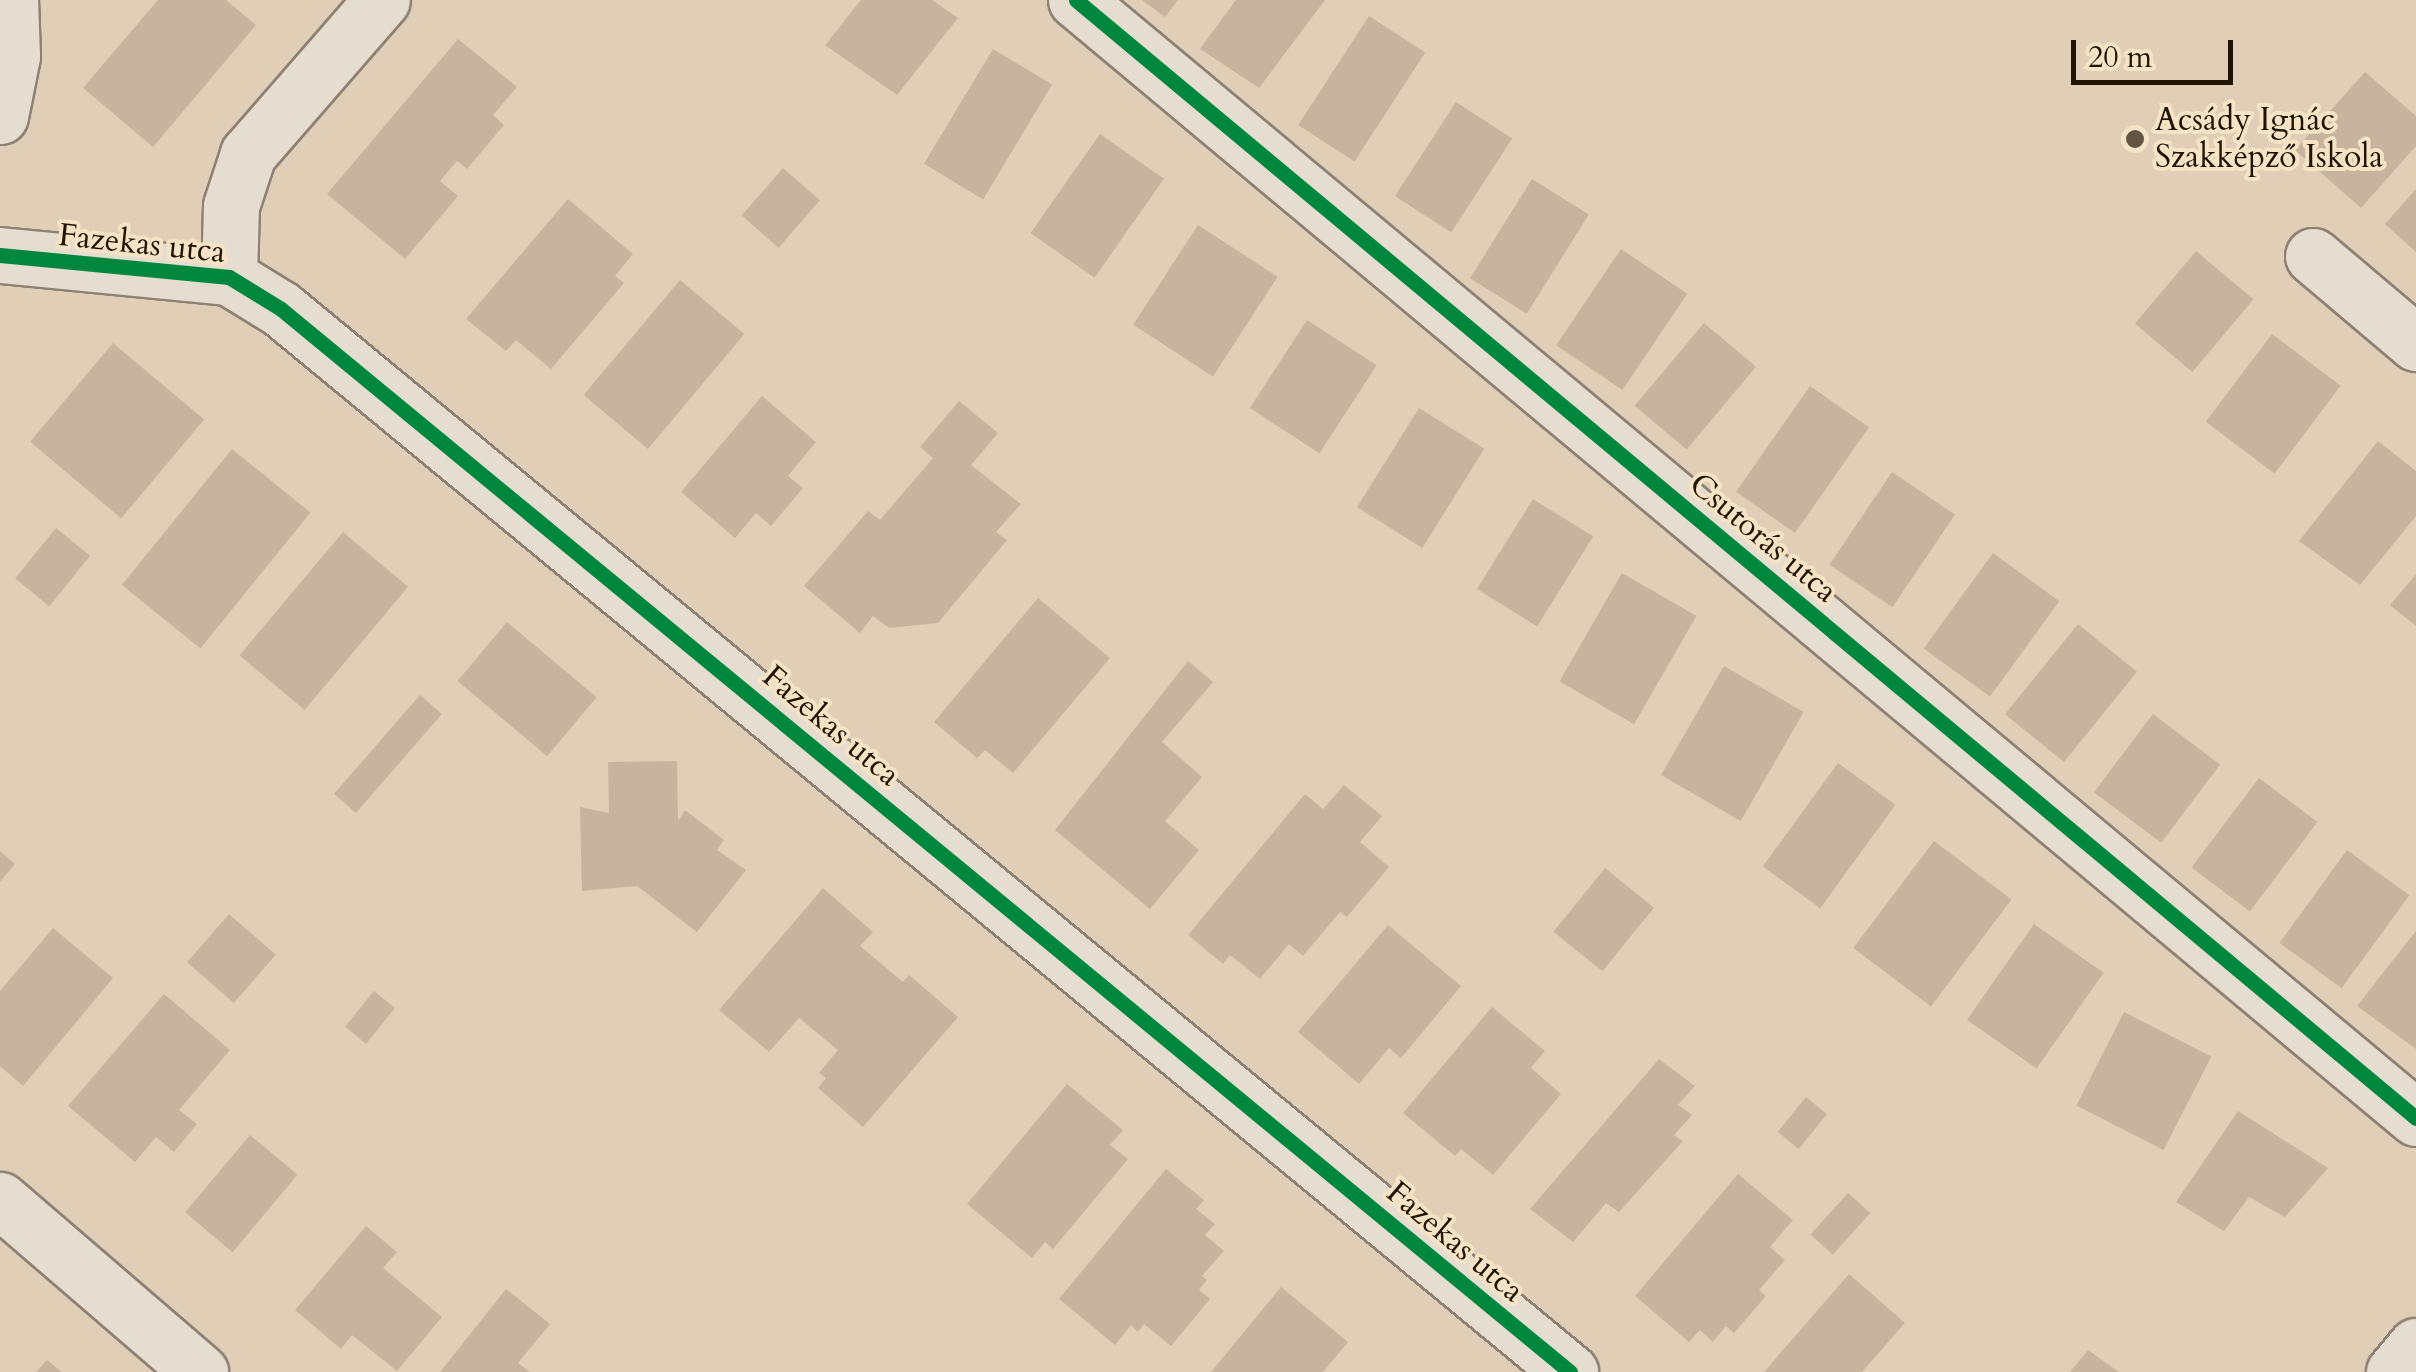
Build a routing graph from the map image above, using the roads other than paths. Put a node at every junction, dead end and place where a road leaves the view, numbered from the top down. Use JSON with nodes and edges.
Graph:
{"nodes":[{"id":1,"x":10,"y":0,"type":"edge"},
{"id":2,"x":382,"y":0,"type":"edge"},
{"id":3,"x":1076,"y":0,"type":"edge"},
{"id":4,"x":0,"y":116,"type":"edge"},
{"id":5,"x":0,"y":255,"type":"edge"},
{"id":6,"x":2313,"y":256,"type":"dead end"},
{"id":7,"x":229,"y":277,"type":"junction"},
{"id":8,"x":2416,"y":343,"type":"edge"},
{"id":9,"x":2416,"y":1118,"type":"edge"},
{"id":10,"x":0,"y":1200,"type":"edge"},
{"id":11,"x":2416,"y":1346,"type":"edge"},
{"id":12,"x":200,"y":1372,"type":"edge"},
{"id":13,"x":1570,"y":1372,"type":"edge"},
{"id":14,"x":2394,"y":1372,"type":"edge"}],
"edges":[{"from":1,"to":4,"type":"street"},
{"from":2,"to":7,"type":"street"},
{"from":3,"to":9,"type":"street","name":"Csutorás utca"},
{"from":5,"to":7,"type":"street","name":"Fazekas utca"},
{"from":6,"to":8,"type":"street"},
{"from":7,"to":13,"type":"street","name":"Fazekas utca"},
{"from":10,"to":12,"type":"street"},
{"from":11,"to":14,"type":"street"}]}
